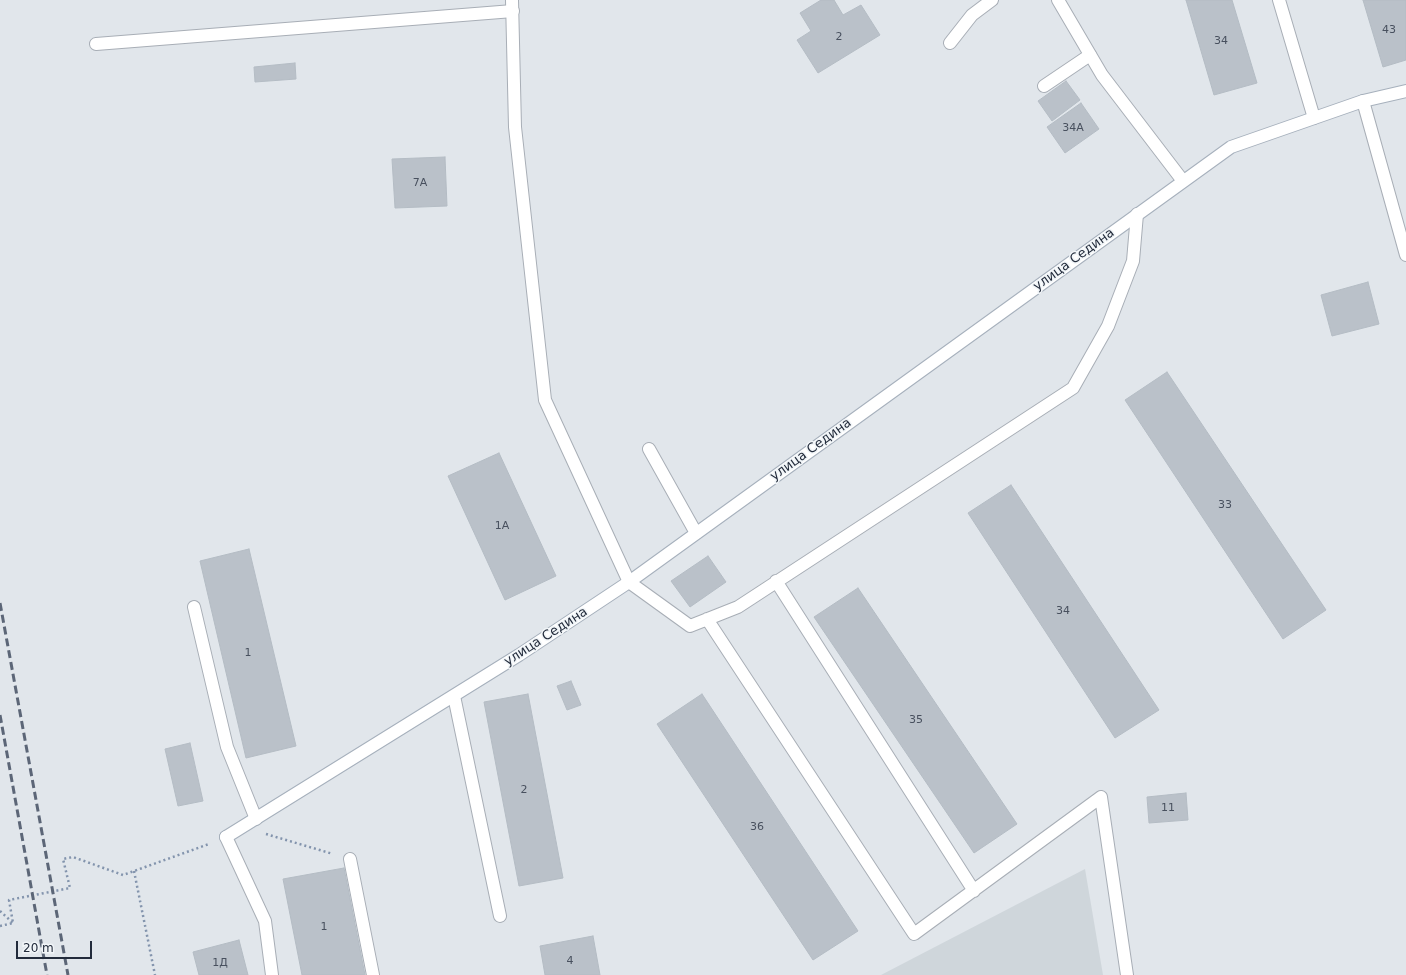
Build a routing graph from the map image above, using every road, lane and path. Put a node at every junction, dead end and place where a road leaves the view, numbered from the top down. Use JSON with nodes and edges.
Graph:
{"nodes":[{"id":1,"x":992,"y":0,"type":"edge"},
{"id":2,"x":1058,"y":0,"type":"edge"},
{"id":3,"x":1279,"y":0,"type":"edge"},
{"id":4,"x":513,"y":6,"type":"edge"},
{"id":5,"x":950,"y":43,"type":"dead end"},
{"id":6,"x":96,"y":44,"type":"dead end"},
{"id":7,"x":1090,"y":55,"type":"junction"},
{"id":8,"x":1044,"y":86,"type":"dead end"},
{"id":9,"x":1406,"y":91,"type":"edge"},
{"id":10,"x":1363,"y":101,"type":"junction"},
{"id":11,"x":1314,"y":118,"type":"junction"},
{"id":12,"x":1183,"y":181,"type":"junction"},
{"id":13,"x":1137,"y":214,"type":"junction"},
{"id":14,"x":1406,"y":255,"type":"edge"},
{"id":15,"x":649,"y":449,"type":"dead end"},
{"id":16,"x":696,"y":533,"type":"junction"},
{"id":17,"x":776,"y":581,"type":"junction"},
{"id":18,"x":629,"y":582,"type":"junction"},
{"id":19,"x":194,"y":607,"type":"dead end"},
{"id":20,"x":707,"y":619,"type":"junction"},
{"id":21,"x":454,"y":696,"type":"junction"},
{"id":22,"x":256,"y":819,"type":"junction"},
{"id":23,"x":259,"y":832,"type":"dead end"},
{"id":24,"x":226,"y":837,"type":"junction"},
{"id":25,"x":350,"y":859,"type":"joint"},
{"id":26,"x":134,"y":871,"type":"junction"},
{"id":27,"x":974,"y":891,"type":"junction"},
{"id":28,"x":0,"y":911,"type":"edge"},
{"id":29,"x":500,"y":916,"type":"dead end"},
{"id":30,"x":13,"y":924,"type":"junction"},
{"id":31,"x":0,"y":926,"type":"edge"},
{"id":32,"x":155,"y":975,"type":"edge"},
{"id":33,"x":272,"y":975,"type":"edge"},
{"id":34,"x":373,"y":975,"type":"edge"},
{"id":35,"x":1127,"y":975,"type":"edge"}],
"edges":[{"from":1,"to":5,"type":"street"},
{"from":2,"to":7,"type":"street"},
{"from":3,"to":11,"type":"street"},
{"from":4,"to":6,"type":"street"},
{"from":4,"to":18,"type":"street"},
{"from":7,"to":8,"type":"street"},
{"from":7,"to":12,"type":"street"},
{"from":9,"to":10,"type":"street","name":"улица Седина"},
{"from":10,"to":11,"type":"street","name":"улица Седина"},
{"from":10,"to":14,"type":"street"},
{"from":11,"to":12,"type":"street","name":"улица Седина"},
{"from":12,"to":13,"type":"street","name":"улица Седина"},
{"from":13,"to":16,"type":"street","name":"улица Седина"},
{"from":13,"to":17,"type":"street"},
{"from":15,"to":16,"type":"street"},
{"from":16,"to":18,"type":"street","name":"улица Седина"},
{"from":17,"to":20,"type":"street"},
{"from":17,"to":27,"type":"street"},
{"from":18,"to":20,"type":"street"},
{"from":18,"to":21,"type":"street","name":"улица Седина"},
{"from":19,"to":22,"type":"street"},
{"from":20,"to":27,"type":"street"},
{"from":21,"to":22,"type":"street","name":"улица Седина"},
{"from":21,"to":29,"type":"street"},
{"from":22,"to":24,"type":"street","name":"улица Седина"},
{"from":23,"to":25,"type":"path"},
{"from":24,"to":26,"type":"path"},
{"from":24,"to":33,"type":"street"},
{"from":25,"to":34,"type":"street"},
{"from":26,"to":30,"type":"path"},
{"from":26,"to":32,"type":"path"},
{"from":27,"to":35,"type":"street"},
{"from":28,"to":30,"type":"path"},
{"from":30,"to":31,"type":"path"}]}
